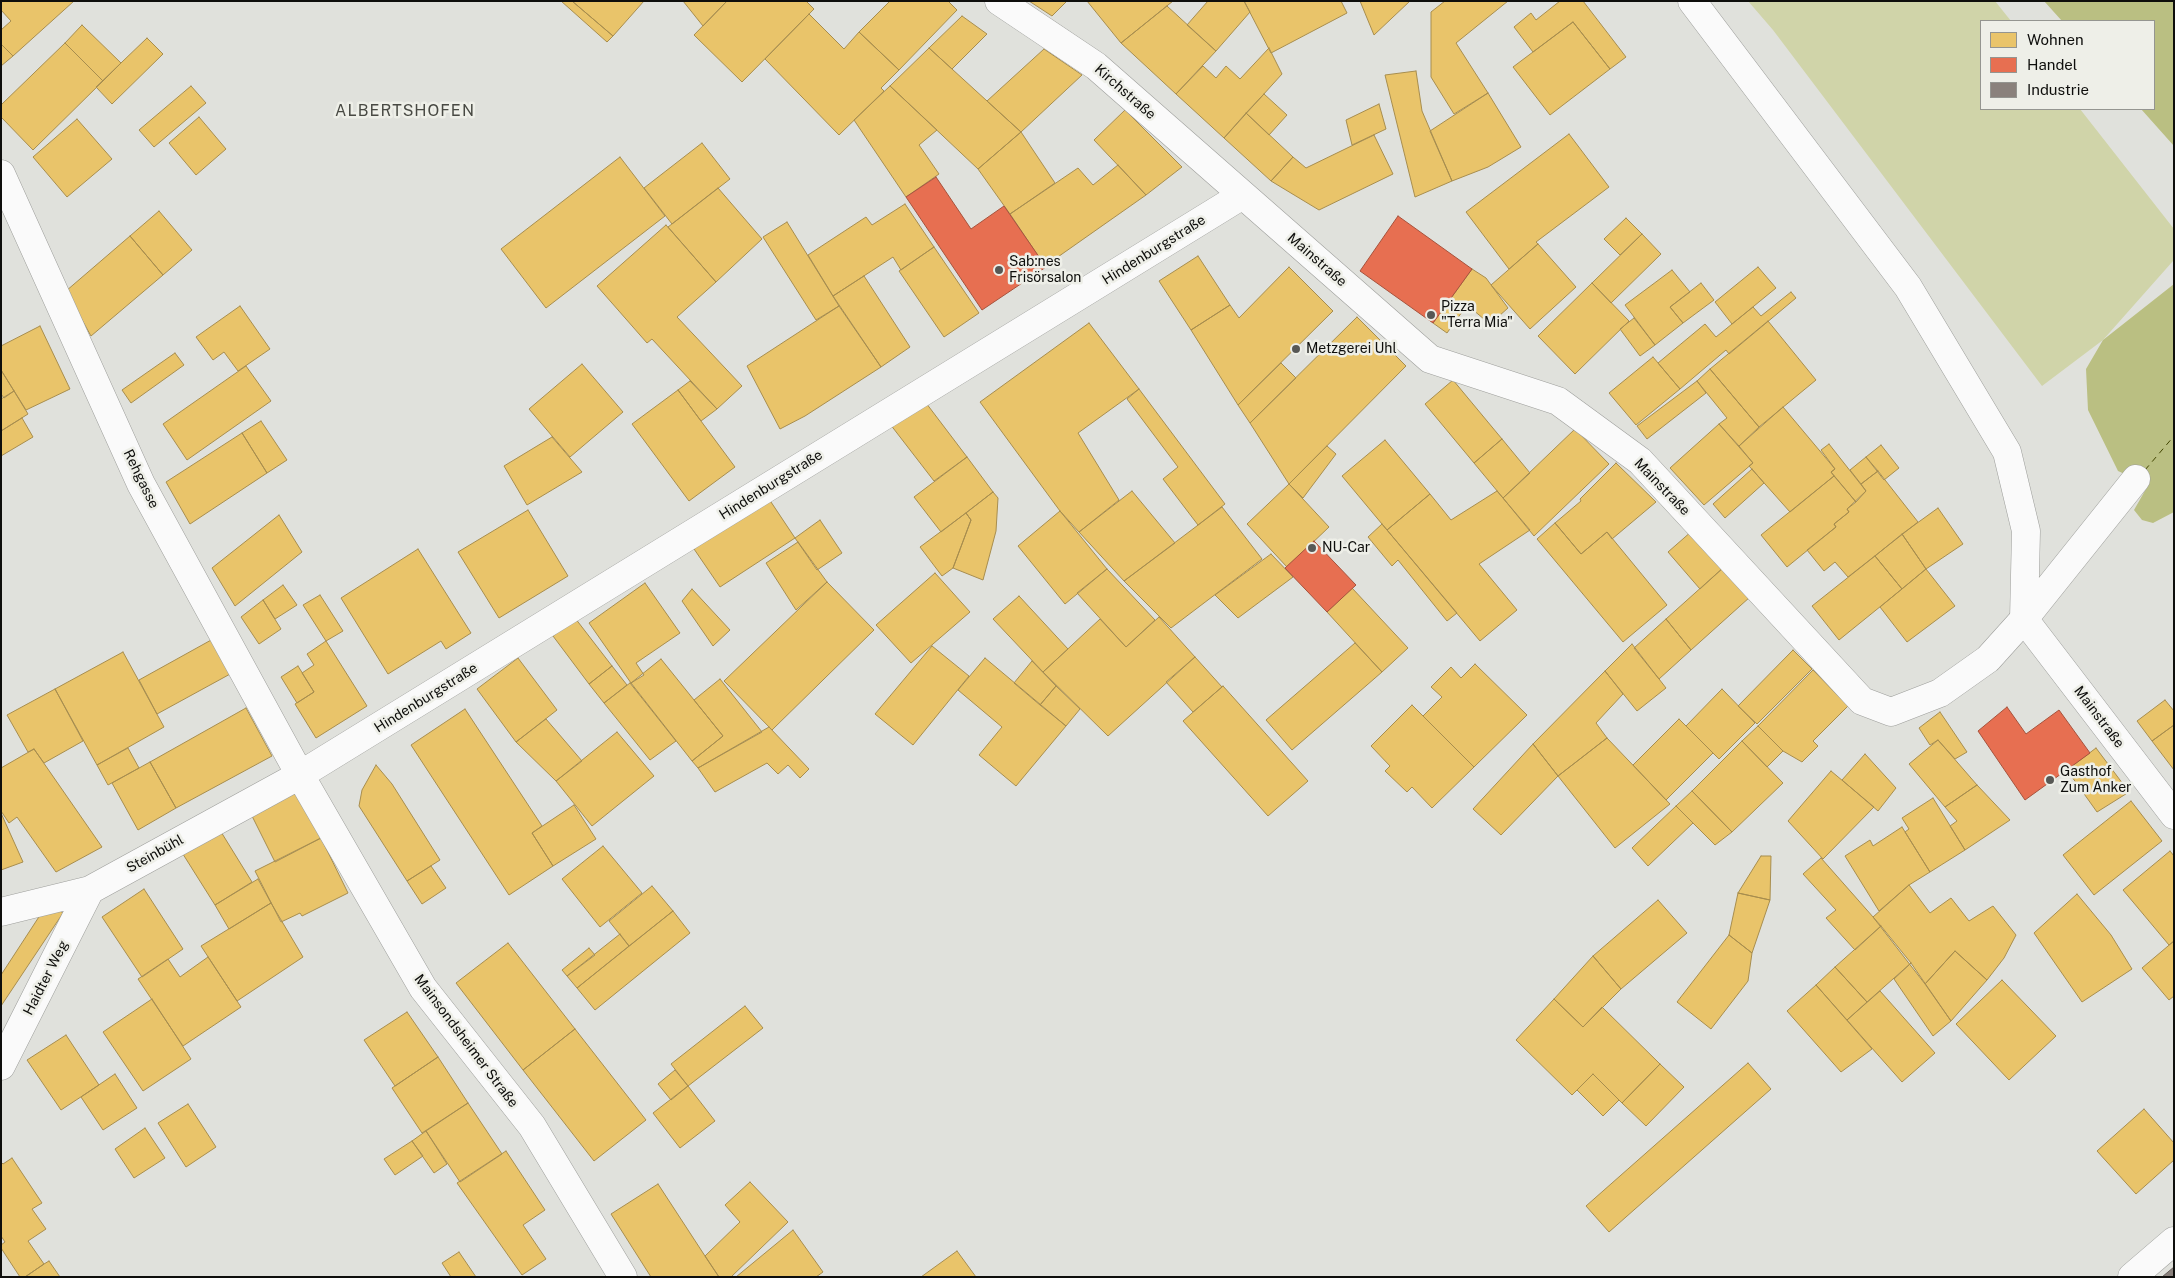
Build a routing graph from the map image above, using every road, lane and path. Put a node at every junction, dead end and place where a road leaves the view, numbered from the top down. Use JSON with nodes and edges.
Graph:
{"nodes":[{"id":1,"x":998,"y":1,"type":"edge"},
{"id":2,"x":1692,"y":1,"type":"edge"},
{"id":3,"x":1,"y":174,"type":"edge"},
{"id":4,"x":1241,"y":196,"type":"junction"},
{"id":5,"x":2136,"y":479,"type":"dead end"},
{"id":6,"x":2024,"y":620,"type":"junction"},
{"id":7,"x":300,"y":775,"type":"junction"},
{"id":8,"x":2174,"y":815,"type":"edge"},
{"id":9,"x":90,"y":890,"type":"junction"},
{"id":10,"x":1,"y":912,"type":"edge"},
{"id":11,"x":1,"y":1066,"type":"edge"},
{"id":12,"x":2174,"y":1242,"type":"edge"},
{"id":13,"x":623,"y":1277,"type":"edge"},
{"id":14,"x":2132,"y":1277,"type":"edge"}],
"edges":[{"from":1,"to":4,"type":"street","name":"Kirchstraße"},
{"from":2,"to":6,"type":"street"},
{"from":3,"to":7,"type":"street","name":"Rehgasse"},
{"from":4,"to":6,"type":"street","name":"Mainstraße"},
{"from":4,"to":7,"type":"street","name":"Hindenburgstraße"},
{"from":5,"to":6,"type":"street","name":"Mainstraße"},
{"from":6,"to":8,"type":"street","name":"Mainstraße"},
{"from":7,"to":9,"type":"street","name":"Steinbühl"},
{"from":7,"to":13,"type":"street","name":"Mainsondsheimer Straße"},
{"from":9,"to":10,"type":"street","name":"Steinbühl"},
{"from":9,"to":11,"type":"street","name":"Haidter Weg"},
{"from":12,"to":14,"type":"street"}]}
